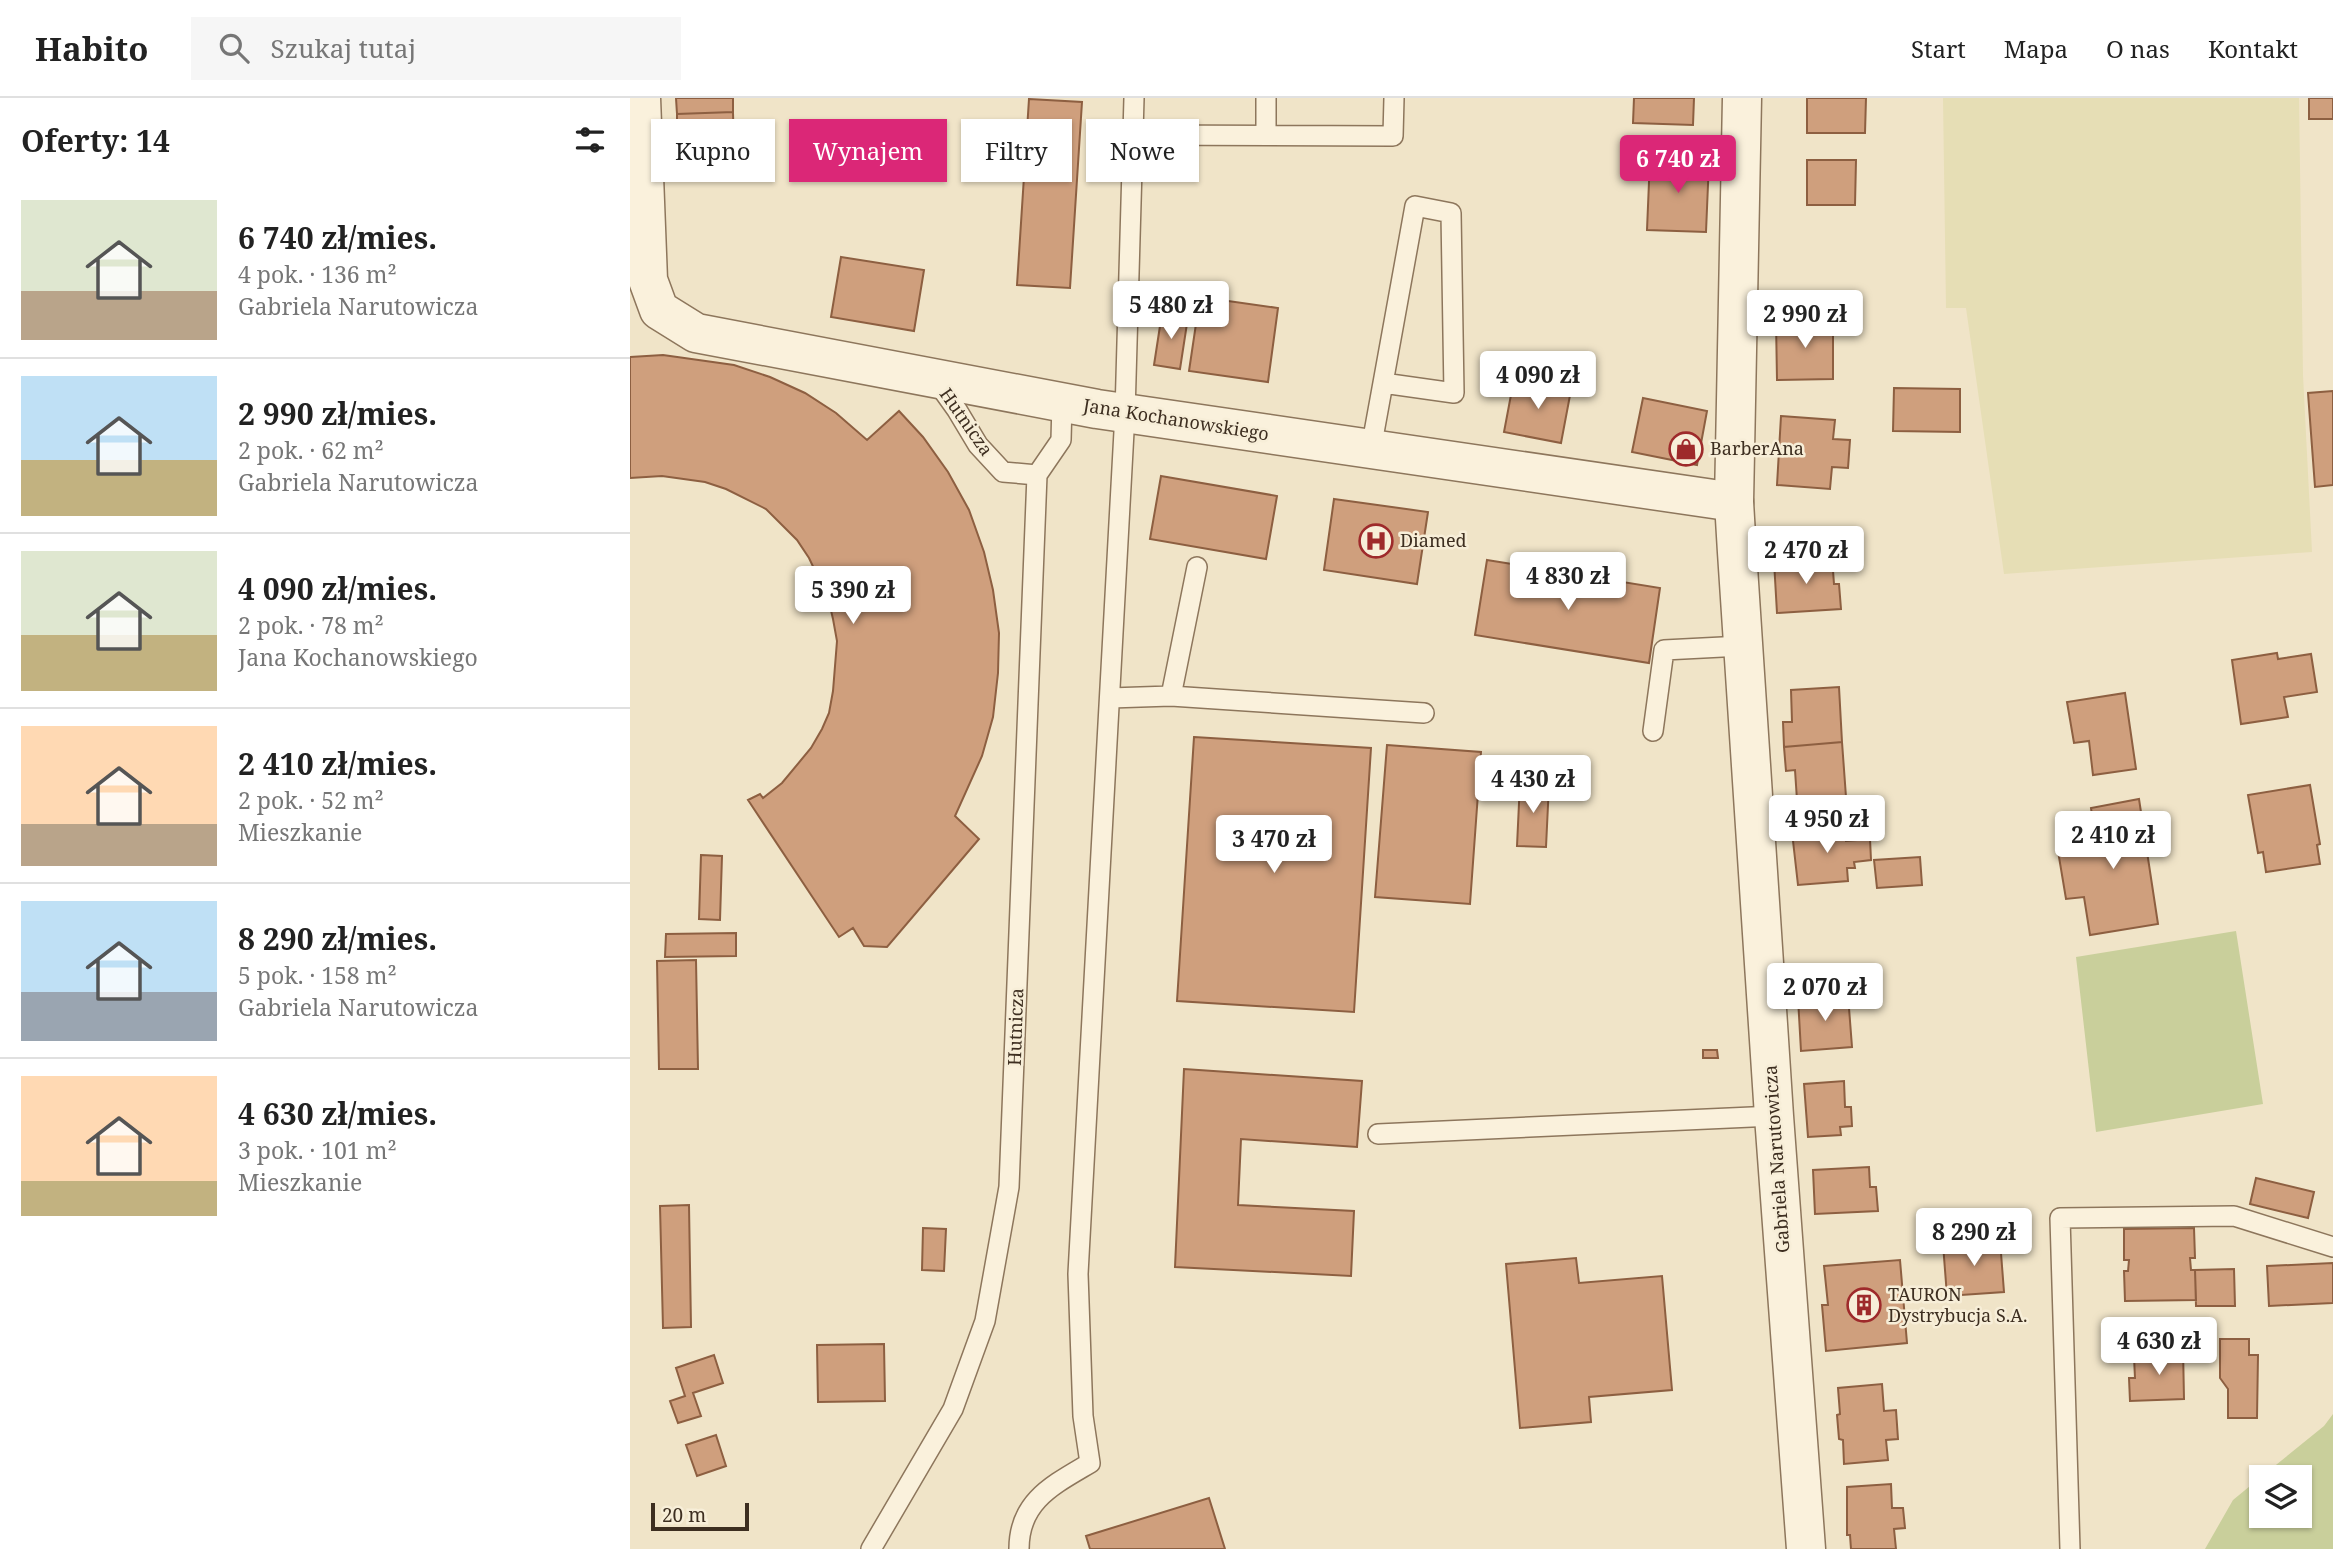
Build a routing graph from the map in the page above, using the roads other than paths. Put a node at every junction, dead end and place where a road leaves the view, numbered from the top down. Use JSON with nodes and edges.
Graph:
{"nodes":[{"id":1,"x":640,"y":98,"type":"edge"},
{"id":2,"x":1134,"y":98,"type":"edge"},
{"id":3,"x":1266,"y":98,"type":"edge"},
{"id":4,"x":1394,"y":98,"type":"edge"},
{"id":5,"x":1742,"y":98,"type":"edge"},
{"id":6,"x":1133,"y":119,"type":"edge"},
{"id":7,"x":1266,"y":134,"type":"junction"},
{"id":8,"x":1199,"y":135,"type":"edge"},
{"id":9,"x":636,"y":138,"type":"edge"},
{"id":10,"x":1132,"y":182,"type":"edge"},
{"id":11,"x":935,"y":378,"type":"junction"},
{"id":12,"x":1383,"y":383,"type":"junction"},
{"id":13,"x":1062,"y":403,"type":"junction"},
{"id":14,"x":1125,"y":413,"type":"junction"},
{"id":15,"x":1371,"y":449,"type":"junction"},
{"id":16,"x":1037,"y":475,"type":"junction"},
{"id":17,"x":1734,"y":502,"type":"junction"},
{"id":18,"x":1197,"y":567,"type":"dead end"},
{"id":19,"x":1742,"y":646,"type":"junction"},
{"id":20,"x":1171,"y":696,"type":"junction"},
{"id":21,"x":1110,"y":698,"type":"junction"},
{"id":22,"x":1424,"y":713,"type":"dead end"},
{"id":23,"x":1653,"y":731,"type":"dead end"},
{"id":24,"x":1774,"y":1116,"type":"junction"},
{"id":25,"x":1378,"y":1134,"type":"dead end"},
{"id":26,"x":2333,"y":1247,"type":"edge"},
{"id":27,"x":872,"y":1549,"type":"edge"},
{"id":28,"x":1018,"y":1549,"type":"edge"},
{"id":29,"x":1802,"y":1549,"type":"edge"},
{"id":30,"x":2070,"y":1549,"type":"edge"}],
"edges":[{"from":1,"to":9,"type":"street"},
{"from":2,"to":6,"type":"lane"},
{"from":3,"to":7,"type":"lane"},
{"from":4,"to":7,"type":"lane"},
{"from":5,"to":17,"type":"street","name":"Gabriela Narutowicza"},
{"from":7,"to":8,"type":"lane"},
{"from":9,"to":11,"type":"street","name":"Jana Kochanowskiego"},
{"from":10,"to":14,"type":"lane"},
{"from":11,"to":13,"type":"street","name":"Jana Kochanowskiego"},
{"from":11,"to":16,"type":"lane","name":"Hutnicza"},
{"from":12,"to":12,"type":"lane"},
{"from":12,"to":15,"type":"lane"},
{"from":13,"to":14,"type":"street","name":"Jana Kochanowskiego"},
{"from":13,"to":16,"type":"lane"},
{"from":14,"to":15,"type":"street","name":"Jana Kochanowskiego"},
{"from":14,"to":21,"type":"lane"},
{"from":15,"to":17,"type":"street","name":"Jana Kochanowskiego"},
{"from":16,"to":27,"type":"lane","name":"Hutnicza"},
{"from":17,"to":19,"type":"street","name":"Gabriela Narutowicza"},
{"from":18,"to":20,"type":"lane"},
{"from":19,"to":23,"type":"lane"},
{"from":19,"to":24,"type":"street","name":"Gabriela Narutowicza"},
{"from":20,"to":21,"type":"lane"},
{"from":20,"to":22,"type":"lane"},
{"from":21,"to":28,"type":"lane"},
{"from":24,"to":25,"type":"lane"},
{"from":24,"to":29,"type":"street","name":"Gabriela Narutowicza"},
{"from":26,"to":30,"type":"lane"}]}
